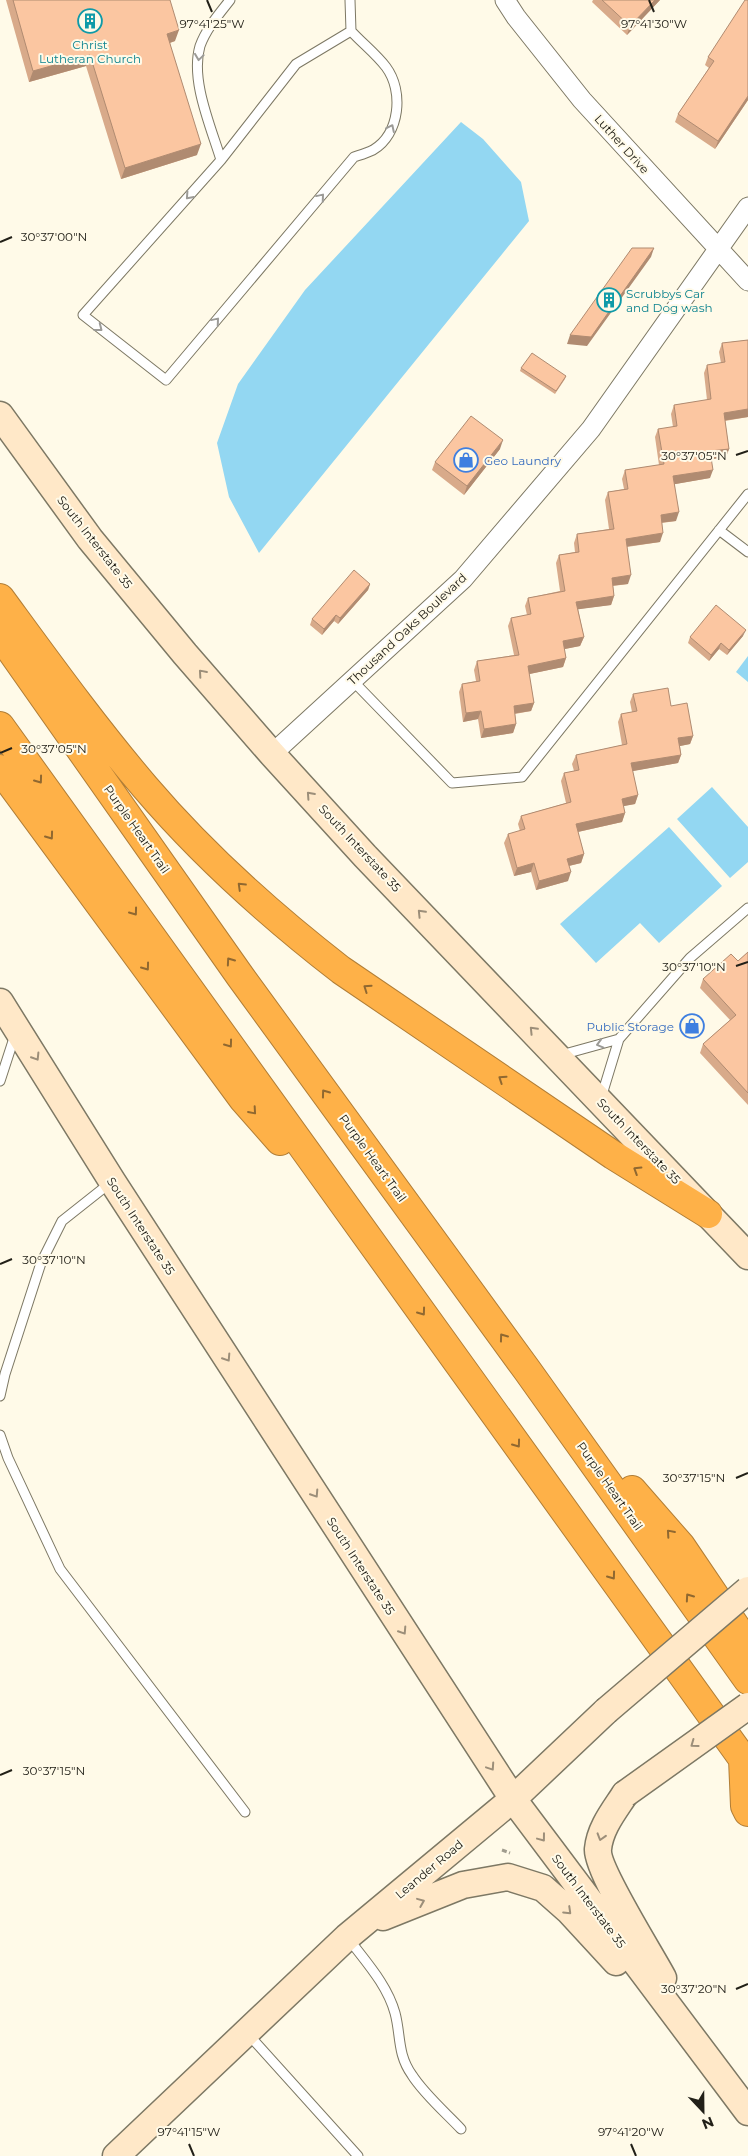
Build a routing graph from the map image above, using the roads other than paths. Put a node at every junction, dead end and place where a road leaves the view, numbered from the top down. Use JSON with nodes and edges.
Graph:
{"nodes":[{"id":1,"x":230,"y":0,"type":"edge"},
{"id":2,"x":350,"y":0,"type":"edge"},
{"id":3,"x":508,"y":1,"type":"edge"},
{"id":4,"x":351,"y":31,"type":"junction"},
{"id":5,"x":221,"y":160,"type":"junction"},
{"id":6,"x":748,"y":207,"type":"edge"},
{"id":7,"x":719,"y":250,"type":"junction"},
{"id":8,"x":748,"y":281,"type":"edge"},
{"id":9,"x":0,"y":415,"type":"edge"},
{"id":10,"x":748,"y":494,"type":"edge"},
{"id":11,"x":719,"y":530,"type":"junction"},
{"id":12,"x":748,"y":552,"type":"edge"},
{"id":13,"x":0,"y":598,"type":"edge"},
{"id":14,"x":0,"y":635,"type":"edge"},
{"id":15,"x":352,"y":680,"type":"junction"},
{"id":16,"x":0,"y":726,"type":"edge"},
{"id":17,"x":272,"y":754,"type":"junction"},
{"id":18,"x":0,"y":769,"type":"edge"},
{"id":19,"x":748,"y":908,"type":"edge"},
{"id":20,"x":0,"y":1002,"type":"edge"},
{"id":21,"x":18,"y":1028,"type":"junction"},
{"id":22,"x":619,"y":1039,"type":"junction"},
{"id":23,"x":558,"y":1056,"type":"junction"},
{"id":24,"x":0,"y":1081,"type":"edge"},
{"id":25,"x":600,"y":1101,"type":"junction"},
{"id":26,"x":112,"y":1181,"type":"junction"},
{"id":27,"x":708,"y":1214,"type":"junction"},
{"id":28,"x":748,"y":1256,"type":"edge"},
{"id":29,"x":394,"y":1273,"type":"junction"},
{"id":30,"x":527,"y":1370,"type":"junction"},
{"id":31,"x":0,"y":1396,"type":"edge"},
{"id":32,"x":0,"y":1435,"type":"edge"},
{"id":33,"x":748,"y":1590,"type":"edge"},
{"id":34,"x":748,"y":1645,"type":"edge"},
{"id":35,"x":748,"y":1680,"type":"edge"},
{"id":36,"x":748,"y":1706,"type":"edge"},
{"id":37,"x":746,"y":1762,"type":"edge"},
{"id":38,"x":512,"y":1799,"type":"junction"},
{"id":39,"x":245,"y":1812,"type":"dead end"},
{"id":40,"x":748,"y":1812,"type":"edge"},
{"id":41,"x":353,"y":1932,"type":"junction"},
{"id":42,"x":247,"y":2032,"type":"junction"},
{"id":43,"x":706,"y":2058,"type":"junction"},
{"id":44,"x":748,"y":2112,"type":"edge"},
{"id":45,"x":461,"y":2129,"type":"dead end"},
{"id":46,"x":355,"y":2153,"type":"edge"},
{"id":47,"x":116,"y":2156,"type":"edge"}],
"edges":[{"from":1,"to":5,"type":"lane","one_way":true},
{"from":2,"to":4,"type":"lane"},
{"from":3,"to":7,"type":"street","name":"Luther Drive"},
{"from":4,"to":5,"type":"lane"},
{"from":5,"to":4,"type":"lane","one_way":true},
{"from":6,"to":7,"type":"street","name":"Thousand Oaks Boulevard"},
{"from":7,"to":8,"type":"street","name":"Luther Drive"},
{"from":7,"to":15,"type":"street","name":"Thousand Oaks Boulevard"},
{"from":17,"to":9,"type":"main road","name":"South Interstate 35","one_way":true},
{"from":10,"to":11,"type":"lane"},
{"from":11,"to":12,"type":"lane"},
{"from":11,"to":15,"type":"lane"},
{"from":27,"to":13,"type":"highway","one_way":true},
{"from":30,"to":14,"type":"highway","name":"Purple Heart Trail","one_way":true},
{"from":15,"to":17,"type":"street","name":"Thousand Oaks Boulevard"},
{"from":16,"to":29,"type":"highway","one_way":true},
{"from":23,"to":17,"type":"main road","name":"South Interstate 35","one_way":true},
{"from":18,"to":29,"type":"highway","one_way":true},
{"from":19,"to":22,"type":"lane"},
{"from":20,"to":21,"type":"main road","name":"South Interstate 35"},
{"from":21,"to":24,"type":"lane"},
{"from":21,"to":26,"type":"main road","name":"South Interstate 35","one_way":true},
{"from":22,"to":23,"type":"lane","one_way":true},
{"from":22,"to":25,"type":"lane"},
{"from":23,"to":25,"type":"main road","name":"South Interstate 35"},
{"from":25,"to":27,"type":"main road","name":"South Interstate 35"},
{"from":26,"to":31,"type":"lane"},
{"from":26,"to":38,"type":"main road","name":"South Interstate 35","one_way":true},
{"from":27,"to":28,"type":"main road","name":"South Interstate 35"},
{"from":29,"to":37,"type":"highway","one_way":true},
{"from":34,"to":30,"type":"highway","one_way":true},
{"from":35,"to":30,"type":"highway","name":"Purple Heart Trail","one_way":true},
{"from":32,"to":39,"type":"lane"},
{"from":33,"to":38,"type":"main road","name":"Leander Road","bridge":true},
{"from":36,"to":43,"type":"main road","one_way":true,"bridge":true},
{"from":37,"to":40,"type":"highway"},
{"from":38,"to":41,"type":"main road","name":"Leander Road"},
{"from":38,"to":43,"type":"main road","name":"South Interstate 35","one_way":true},
{"from":41,"to":42,"type":"main road","name":"Leander Road"},
{"from":41,"to":43,"type":"main road","one_way":true},
{"from":41,"to":45,"type":"lane"},
{"from":42,"to":46,"type":"lane"},
{"from":42,"to":47,"type":"main road","name":"Leander Road"},
{"from":43,"to":44,"type":"main road","name":"South Interstate 35"}]}
